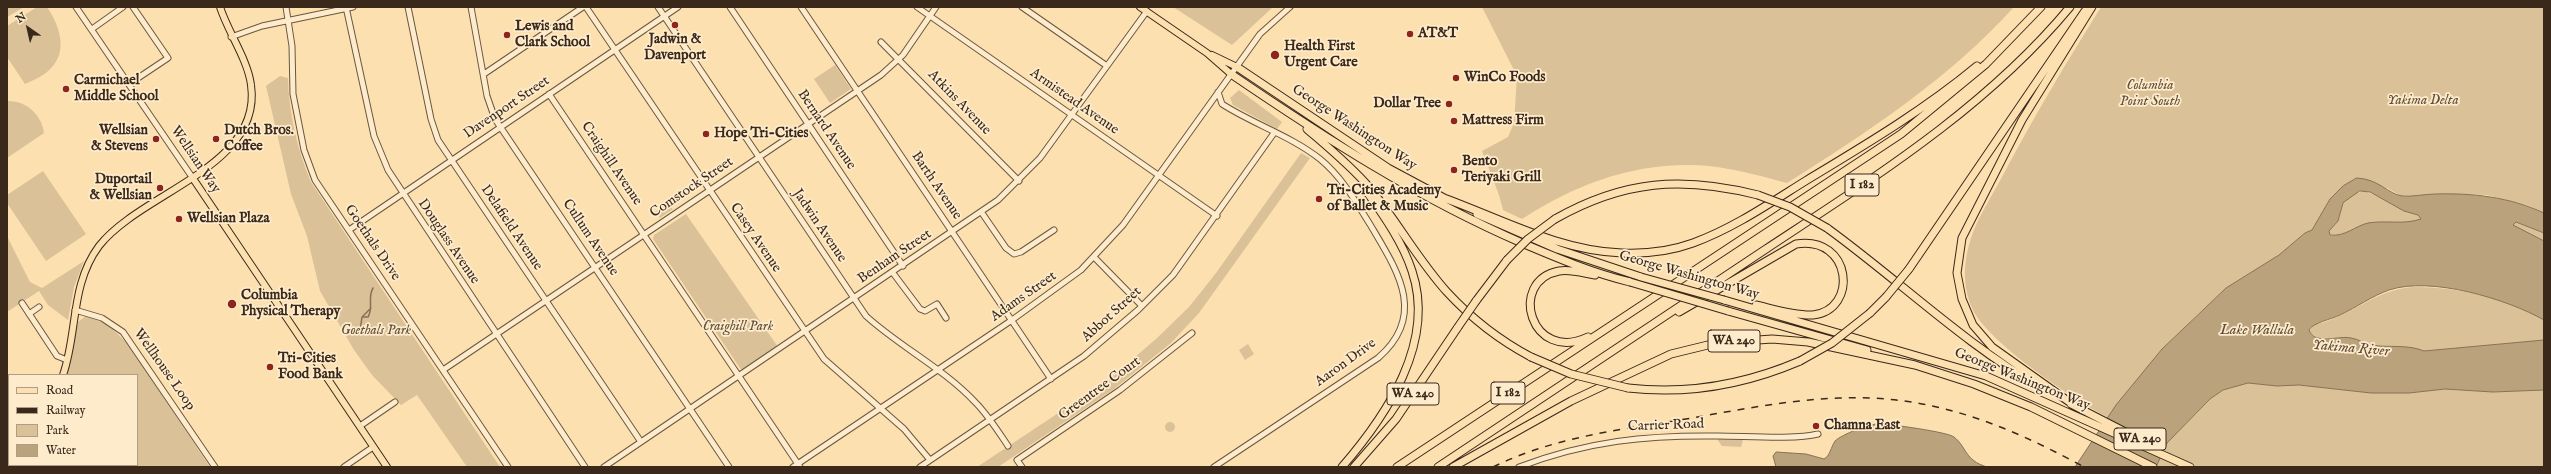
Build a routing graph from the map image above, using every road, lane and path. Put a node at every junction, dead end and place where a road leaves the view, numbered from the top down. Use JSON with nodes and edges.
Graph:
{"nodes":[{"id":1,"x":76,"y":7,"type":"edge"},
{"id":2,"x":123,"y":7,"type":"edge"},
{"id":3,"x":133,"y":7,"type":"edge"},
{"id":4,"x":220,"y":7,"type":"edge"},
{"id":5,"x":286,"y":7,"type":"edge"},
{"id":6,"x":353,"y":7,"type":"edge"},
{"id":7,"x":408,"y":7,"type":"edge"},
{"id":8,"x":471,"y":7,"type":"edge"},
{"id":9,"x":583,"y":7,"type":"edge"},
{"id":10,"x":586,"y":7,"type":"edge"},
{"id":11,"x":658,"y":7,"type":"edge"},
{"id":12,"x":678,"y":7,"type":"edge"},
{"id":13,"x":730,"y":7,"type":"edge"},
{"id":14,"x":801,"y":7,"type":"edge"},
{"id":15,"x":917,"y":7,"type":"edge"},
{"id":16,"x":936,"y":7,"type":"edge"},
{"id":17,"x":1022,"y":7,"type":"edge"},
{"id":18,"x":1140,"y":7,"type":"edge"},
{"id":19,"x":1290,"y":7,"type":"edge"},
{"id":20,"x":2041,"y":7,"type":"edge"},
{"id":21,"x":2070,"y":7,"type":"edge"},
{"id":22,"x":2088,"y":7,"type":"edge"},
{"id":23,"x":2092,"y":7,"type":"edge"},
{"id":24,"x":347,"y":8,"type":"edge"},
{"id":25,"x":1147,"y":11,"type":"junction"},
{"id":26,"x":930,"y":16,"type":"junction"},
{"id":27,"x":664,"y":17,"type":"junction"},
{"id":28,"x":289,"y":20,"type":"junction"},
{"id":29,"x":92,"y":29,"type":"junction"},
{"id":30,"x":2018,"y":31,"type":"junction"},
{"id":31,"x":231,"y":37,"type":"junction"},
{"id":32,"x":881,"y":42,"type":"dead end"},
{"id":33,"x":614,"y":50,"type":"junction"},
{"id":34,"x":1207,"y":53,"type":"junction"},
{"id":35,"x":899,"y":59,"type":"junction"},
{"id":36,"x":1107,"y":66,"type":"junction"},
{"id":37,"x":1237,"y":67,"type":"junction"},
{"id":38,"x":484,"y":74,"type":"junction"},
{"id":39,"x":1231,"y":74,"type":"junction"},
{"id":40,"x":129,"y":84,"type":"junction"},
{"id":41,"x":857,"y":91,"type":"junction"},
{"id":42,"x":1218,"y":92,"type":"junction"},
{"id":43,"x":549,"y":94,"type":"junction"},
{"id":44,"x":1287,"y":112,"type":"junction"},
{"id":45,"x":1073,"y":115,"type":"junction"},
{"id":46,"x":808,"y":124,"type":"junction"},
{"id":47,"x":500,"y":127,"type":"junction"},
{"id":48,"x":1274,"y":133,"type":"junction"},
{"id":49,"x":759,"y":157,"type":"junction"},
{"id":50,"x":451,"y":161,"type":"junction"},
{"id":51,"x":1352,"y":168,"type":"junction"},
{"id":52,"x":1159,"y":176,"type":"junction"},
{"id":53,"x":192,"y":177,"type":"junction"},
{"id":54,"x":1019,"y":181,"type":"junction"},
{"id":55,"x":709,"y":191,"type":"junction"},
{"id":56,"x":401,"y":194,"type":"junction"},
{"id":57,"x":1441,"y":197,"type":"junction"},
{"id":58,"x":982,"y":213,"type":"junction"},
{"id":59,"x":1217,"y":216,"type":"junction"},
{"id":60,"x":349,"y":230,"type":"junction"},
{"id":61,"x":1054,"y":230,"type":"dead end"},
{"id":62,"x":953,"y":232,"type":"junction"},
{"id":63,"x":644,"y":235,"type":"junction"},
{"id":64,"x":1094,"y":257,"type":"junction"},
{"id":65,"x":903,"y":266,"type":"junction"},
{"id":66,"x":596,"y":267,"type":"junction"},
{"id":67,"x":893,"y":273,"type":"junction"},
{"id":68,"x":1629,"y":282,"type":"junction"},
{"id":69,"x":854,"y":299,"type":"junction"},
{"id":70,"x":1724,"y":300,"type":"junction"},
{"id":71,"x":545,"y":301,"type":"junction"},
{"id":72,"x":22,"y":303,"type":"dead end"},
{"id":73,"x":1142,"y":306,"type":"junction"},
{"id":74,"x":39,"y":307,"type":"dead end"},
{"id":75,"x":75,"y":310,"type":"junction"},
{"id":76,"x":29,"y":314,"type":"junction"},
{"id":77,"x":946,"y":318,"type":"dead end"},
{"id":78,"x":1619,"y":319,"type":"junction"},
{"id":79,"x":1012,"y":320,"type":"junction"},
{"id":80,"x":804,"y":332,"type":"junction"},
{"id":81,"x":1192,"y":333,"type":"dead end"},
{"id":82,"x":496,"y":334,"type":"junction"},
{"id":83,"x":1634,"y":337,"type":"junction"},
{"id":84,"x":67,"y":360,"type":"junction"},
{"id":85,"x":1915,"y":365,"type":"junction"},
{"id":86,"x":443,"y":370,"type":"junction"},
{"id":87,"x":937,"y":370,"type":"junction"},
{"id":88,"x":63,"y":374,"type":"edge"},
{"id":89,"x":739,"y":376,"type":"junction"},
{"id":90,"x":1051,"y":379,"type":"junction"},
{"id":91,"x":395,"y":402,"type":"dead end"},
{"id":92,"x":2076,"y":406,"type":"junction"},
{"id":93,"x":880,"y":408,"type":"junction"},
{"id":94,"x":690,"y":409,"type":"junction"},
{"id":95,"x":2084,"y":415,"type":"junction"},
{"id":96,"x":990,"y":419,"type":"junction"},
{"id":97,"x":360,"y":426,"type":"junction"},
{"id":98,"x":1818,"y":434,"type":"dead end"},
{"id":99,"x":641,"y":442,"type":"junction"},
{"id":100,"x":1008,"y":446,"type":"dead end"},
{"id":101,"x":373,"y":447,"type":"junction"},
{"id":102,"x":930,"y":460,"type":"junction"},
{"id":103,"x":797,"y":466,"type":"edge"},
{"id":104,"x":215,"y":467,"type":"edge"},
{"id":105,"x":344,"y":467,"type":"edge"},
{"id":106,"x":387,"y":467,"type":"edge"},
{"id":107,"x":508,"y":467,"type":"edge"},
{"id":108,"x":585,"y":467,"type":"edge"},
{"id":109,"x":604,"y":467,"type":"edge"},
{"id":110,"x":729,"y":467,"type":"edge"},
{"id":111,"x":920,"y":467,"type":"edge"},
{"id":112,"x":1022,"y":467,"type":"edge"},
{"id":113,"x":1214,"y":467,"type":"edge"},
{"id":114,"x":1342,"y":467,"type":"edge"},
{"id":115,"x":1354,"y":467,"type":"edge"},
{"id":116,"x":1397,"y":467,"type":"edge"},
{"id":117,"x":1438,"y":467,"type":"edge"},
{"id":118,"x":1452,"y":467,"type":"edge"},
{"id":119,"x":1519,"y":467,"type":"edge"},
{"id":120,"x":2153,"y":467,"type":"edge"},
{"id":121,"x":2190,"y":467,"type":"edge"},
{"id":122,"x":2194,"y":467,"type":"edge"}],
"edges":[{"from":1,"to":29,"type":"street","name":"Wellsian Way"},
{"from":2,"to":29,"type":"street"},
{"from":3,"to":40,"type":"street"},
{"from":4,"to":31,"type":"main road"},
{"from":5,"to":28,"type":"street","name":"Goethals Drive"},
{"from":6,"to":24,"type":"street"},
{"from":7,"to":50,"type":"street","name":"Delafield Avenue"},
{"from":8,"to":38,"type":"street","name":"Cullum Avenue"},
{"from":9,"to":38,"type":"street"},
{"from":10,"to":33,"type":"street","name":"Casey Avenue"},
{"from":11,"to":27,"type":"street","name":"Jadwin Avenue"},
{"from":12,"to":27,"type":"street","name":"Davenport Street"},
{"from":13,"to":46,"type":"street","name":"Bernard Avenue"},
{"from":14,"to":41,"type":"street","name":"Barth Avenue"},
{"from":15,"to":26,"type":"street","name":"Armistead Avenue"},
{"from":16,"to":26,"type":"street","name":"Comstock Street"},
{"from":17,"to":36,"type":"street"},
{"from":18,"to":25,"type":"main road","name":"George Washington Way"},
{"from":19,"to":37,"type":"street"},
{"from":20,"to":30,"type":"highway","number":"I 182"},
{"from":21,"to":83,"type":"highway","number":"I 182"},
{"from":22,"to":51,"type":"highway","bridge":true},
{"from":23,"to":92,"type":"highway"},
{"from":24,"to":28,"type":"street"},
{"from":24,"to":56,"type":"street","name":"Douglass Avenue"},
{"from":25,"to":34,"type":"main road","name":"George Washington Way"},
{"from":25,"to":36,"type":"street","name":"Benham Street"},
{"from":26,"to":35,"type":"street","name":"Comstock Street"},
{"from":26,"to":45,"type":"street","name":"Armistead Avenue"},
{"from":27,"to":33,"type":"street","name":"Davenport Street"},
{"from":27,"to":49,"type":"street","name":"Jadwin Avenue"},
{"from":28,"to":31,"type":"street"},
{"from":28,"to":60,"type":"street","name":"Goethals Drive"},
{"from":29,"to":40,"type":"street","name":"Wellsian Way"},
{"from":30,"to":57,"type":"highway"},
{"from":30,"to":78,"type":"highway","number":"I 182"},
{"from":31,"to":53,"type":"main road"},
{"from":32,"to":35,"type":"street","name":"Atkins Avenue"},
{"from":33,"to":43,"type":"street","name":"Davenport Street"},
{"from":33,"to":55,"type":"street","name":"Casey Avenue"},
{"from":34,"to":37,"type":"main road","name":"George Washington Way"},
{"from":34,"to":39,"type":"main road","name":"George Washington Way"},
{"from":35,"to":41,"type":"street","name":"Comstock Street"},
{"from":35,"to":54,"type":"street","name":"Atkins Avenue"},
{"from":36,"to":45,"type":"street","name":"Benham Street"},
{"from":37,"to":39,"type":"street"},
{"from":37,"to":57,"type":"highway","name":"George Washington Way"},
{"from":38,"to":47,"type":"street","name":"Cullum Avenue"},
{"from":39,"to":42,"type":"street"},
{"from":39,"to":44,"type":"highway","name":"George Washington Way"},
{"from":40,"to":53,"type":"street","name":"Wellsian Way"},
{"from":41,"to":46,"type":"street","name":"Comstock Street"},
{"from":41,"to":62,"type":"street","name":"Barth Avenue"},
{"from":42,"to":48,"type":"street","name":"Aaron Drive"},
{"from":42,"to":52,"type":"street","name":"Adams Street"},
{"from":43,"to":47,"type":"street","name":"Davenport Street"},
{"from":43,"to":63,"type":"street","name":"Craighill Avenue"},
{"from":44,"to":51,"type":"highway"},
{"from":44,"to":68,"type":"highway","name":"George Washington Way"},
{"from":45,"to":52,"type":"street","name":"Armistead Avenue"},
{"from":45,"to":54,"type":"street","name":"Benham Street"},
{"from":46,"to":49,"type":"street","name":"Comstock Street"},
{"from":46,"to":65,"type":"street","name":"Bernard Avenue"},
{"from":47,"to":50,"type":"street","name":"Davenport Street"},
{"from":47,"to":66,"type":"street","name":"Cullum Avenue"},
{"from":48,"to":59,"type":"street","name":"Abbot Street"},
{"from":48,"to":113,"type":"street","name":"Aaron Drive"},
{"from":49,"to":55,"type":"street","name":"Comstock Street"},
{"from":49,"to":69,"type":"street","name":"Jadwin Avenue"},
{"from":50,"to":56,"type":"street","name":"Davenport Street"},
{"from":50,"to":71,"type":"street","name":"Delafield Avenue"},
{"from":51,"to":114,"type":"highway"},
{"from":52,"to":59,"type":"street","name":"Armistead Avenue"},
{"from":52,"to":64,"type":"street","name":"Adams Street"},
{"from":53,"to":75,"type":"main road"},
{"from":53,"to":97,"type":"main road","name":"Wellsian Way"},
{"from":54,"to":58,"type":"street","name":"Benham Street"},
{"from":55,"to":63,"type":"street","name":"Comstock Street"},
{"from":55,"to":80,"type":"street","name":"Casey Avenue"},
{"from":56,"to":60,"type":"street","name":"Davenport Street"},
{"from":56,"to":82,"type":"street","name":"Douglass Avenue"},
{"from":57,"to":70,"type":"highway","name":"George Washington Way","bridge":true},
{"from":58,"to":61,"type":"street"},
{"from":58,"to":62,"type":"street","name":"Benham Street"},
{"from":59,"to":73,"type":"street","name":"Abbot Street"},
{"from":60,"to":86,"type":"street","name":"Goethals Drive"},
{"from":62,"to":65,"type":"street","name":"Benham Street"},
{"from":62,"to":79,"type":"street","name":"Barth Avenue"},
{"from":63,"to":66,"type":"street","name":"Comstock Street"},
{"from":63,"to":89,"type":"street","name":"Craighill Avenue"},
{"from":64,"to":73,"type":"street"},
{"from":64,"to":79,"type":"street","name":"Adams Street"},
{"from":65,"to":67,"type":"street","name":"Benham Street"},
{"from":66,"to":71,"type":"street","name":"Comstock Street"},
{"from":66,"to":94,"type":"street","name":"Cullum Avenue"},
{"from":67,"to":69,"type":"street","name":"Benham Street"},
{"from":67,"to":77,"type":"street"},
{"from":68,"to":78,"type":"highway"},
{"from":68,"to":85,"type":"highway","name":"George Washington Way","bridge":true},
{"from":69,"to":80,"type":"street","name":"Benham Street"},
{"from":69,"to":87,"type":"street","name":"Jadwin Avenue"},
{"from":70,"to":83,"type":"highway"},
{"from":70,"to":95,"type":"highway","name":"George Washington Way"},
{"from":71,"to":82,"type":"street","name":"Comstock Street"},
{"from":71,"to":99,"type":"street","name":"Delafield Avenue"},
{"from":72,"to":76,"type":"street"},
{"from":73,"to":90,"type":"street","name":"Abbot Street"},
{"from":74,"to":76,"type":"street"},
{"from":75,"to":84,"type":"main road"},
{"from":75,"to":104,"type":"street","name":"Wellhouse Loop"},
{"from":76,"to":84,"type":"street"},
{"from":78,"to":116,"type":"highway","number":"I 182"},
{"from":79,"to":87,"type":"street","name":"Adams Street"},
{"from":79,"to":90,"type":"street","name":"Barth Avenue"},
{"from":80,"to":89,"type":"street","name":"Benham Street"},
{"from":80,"to":93,"type":"street","name":"Casey Avenue"},
{"from":81,"to":112,"type":"street","name":"Greentree Court"},
{"from":82,"to":86,"type":"street","name":"Comstock Street"},
{"from":82,"to":108,"type":"street","name":"Douglass Avenue"},
{"from":83,"to":117,"type":"highway","number":"I 182"},
{"from":84,"to":88,"type":"main road"},
{"from":85,"to":118,"type":"highway","number":"WA 240"},
{"from":85,"to":120,"type":"highway","number":"WA 240"},
{"from":86,"to":107,"type":"street","name":"Goethals Drive"},
{"from":87,"to":93,"type":"street","name":"Adams Street"},
{"from":87,"to":96,"type":"street","name":"Jadwin Avenue"},
{"from":89,"to":94,"type":"street","name":"Benham Street"},
{"from":89,"to":103,"type":"street","name":"Craighill Avenue"},
{"from":90,"to":96,"type":"street","name":"Abbot Street"},
{"from":91,"to":97,"type":"street"},
{"from":92,"to":95,"type":"highway","number":"WA 240"},
{"from":92,"to":115,"type":"highway","number":"WA 240","bridge":true},
{"from":93,"to":102,"type":"street","name":"Casey Avenue"},
{"from":93,"to":103,"type":"street","name":"Adams Street"},
{"from":94,"to":99,"type":"street","name":"Benham Street"},
{"from":94,"to":110,"type":"street","name":"Cullum Avenue"},
{"from":95,"to":121,"type":"highway","name":"George Washington Way"},
{"from":95,"to":122,"type":"highway","number":"WA 240"},
{"from":96,"to":100,"type":"street","name":"Jadwin Avenue"},
{"from":96,"to":102,"type":"street","name":"Abbot Street"},
{"from":97,"to":101,"type":"main road","name":"Wellsian Way"},
{"from":98,"to":119,"type":"street","name":"Carrier Road"},
{"from":99,"to":109,"type":"street","name":"Benham Street"},
{"from":101,"to":105,"type":"street"},
{"from":101,"to":106,"type":"main road","name":"Wellsian Way"},
{"from":102,"to":111,"type":"street","name":"Abbot Street"}]}
